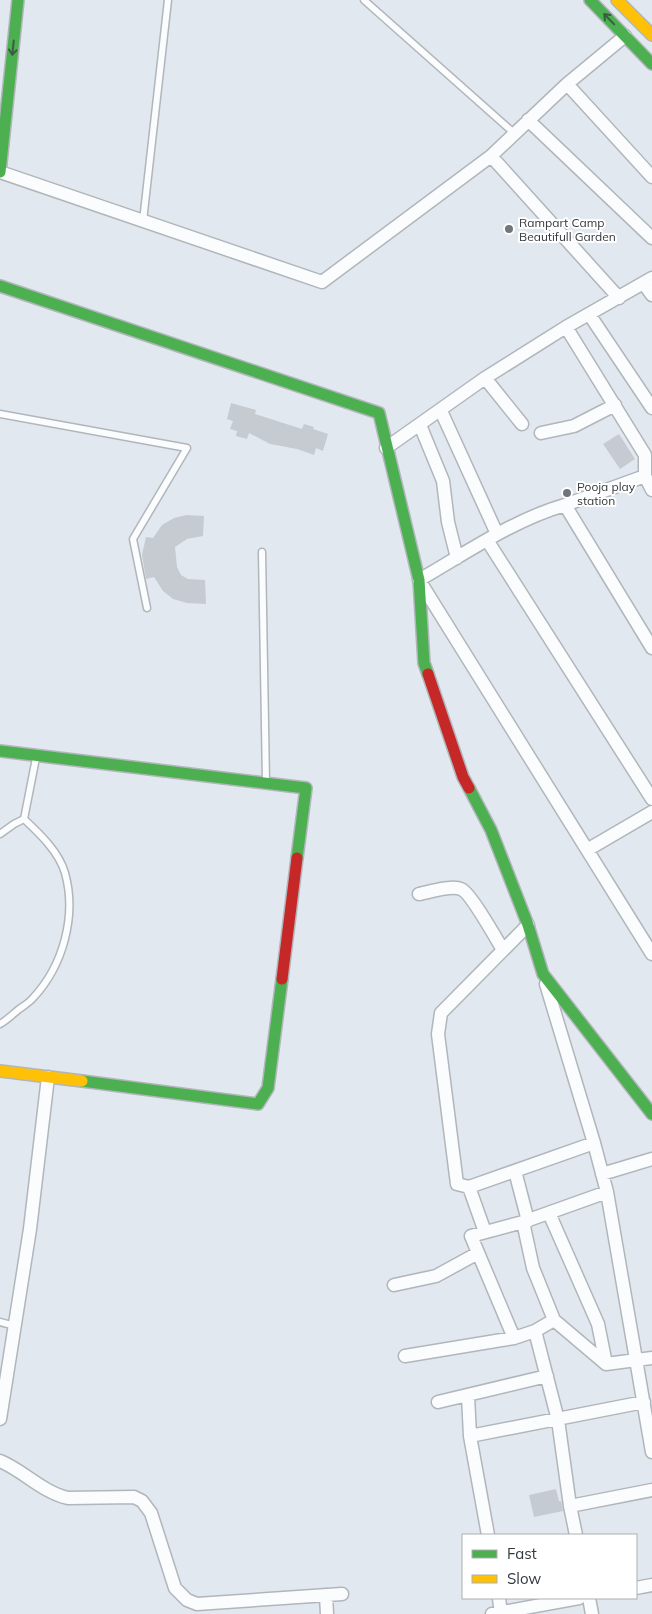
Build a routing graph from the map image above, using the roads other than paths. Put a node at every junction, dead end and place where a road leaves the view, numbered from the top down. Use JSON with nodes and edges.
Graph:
{"nodes":[{"id":1,"x":18,"y":0,"type":"edge"},
{"id":2,"x":168,"y":0,"type":"edge"},
{"id":3,"x":364,"y":0,"type":"edge"},
{"id":4,"x":590,"y":0,"type":"edge"},
{"id":5,"x":617,"y":0,"type":"edge"},
{"id":6,"x":652,"y":35,"type":"edge"},
{"id":7,"x":624,"y":36,"type":"junction"},
{"id":8,"x":652,"y":64,"type":"edge"},
{"id":9,"x":567,"y":84,"type":"junction"},
{"id":10,"x":528,"y":120,"type":"junction"},
{"id":11,"x":514,"y":133,"type":"junction"},
{"id":12,"x":491,"y":156,"type":"junction"},
{"id":13,"x":0,"y":172,"type":"edge"},
{"id":14,"x":652,"y":177,"type":"edge"},
{"id":15,"x":143,"y":221,"type":"junction"},
{"id":16,"x":652,"y":238,"type":"edge"},
{"id":17,"x":648,"y":281,"type":"edge"},
{"id":18,"x":0,"y":286,"type":"edge"},
{"id":19,"x":652,"y":295,"type":"edge"},
{"id":20,"x":619,"y":298,"type":"junction"},
{"id":21,"x":589,"y":314,"type":"junction"},
{"id":22,"x":566,"y":327,"type":"junction"},
{"id":23,"x":485,"y":378,"type":"junction"},
{"id":24,"x":615,"y":405,"type":"junction"},
{"id":25,"x":652,"y":408,"type":"edge"},
{"id":26,"x":441,"y":411,"type":"junction"},
{"id":27,"x":0,"y":414,"type":"edge"},
{"id":28,"x":522,"y":424,"type":"dead end"},
{"id":29,"x":420,"y":425,"type":"junction"},
{"id":30,"x":541,"y":433,"type":"dead end"},
{"id":31,"x":386,"y":448,"type":"junction"},
{"id":32,"x":650,"y":484,"type":"edge"},
{"id":33,"x":565,"y":505,"type":"junction"},
{"id":34,"x":492,"y":537,"type":"junction"},
{"id":35,"x":262,"y":552,"type":"dead end"},
{"id":36,"x":457,"y":558,"type":"junction"},
{"id":37,"x":419,"y":580,"type":"junction"},
{"id":38,"x":147,"y":608,"type":"dead end"},
{"id":39,"x":652,"y":648,"type":"edge"},
{"id":40,"x":0,"y":751,"type":"edge"},
{"id":41,"x":36,"y":755,"type":"junction"},
{"id":42,"x":266,"y":783,"type":"junction"},
{"id":43,"x":652,"y":799,"type":"edge"},
{"id":44,"x":652,"y":812,"type":"edge"},
{"id":45,"x":24,"y":819,"type":"junction"},
{"id":46,"x":0,"y":834,"type":"edge"},
{"id":47,"x":587,"y":850,"type":"junction"},
{"id":48,"x":419,"y":894,"type":"dead end"},
{"id":49,"x":528,"y":925,"type":"junction"},
{"id":50,"x":503,"y":950,"type":"junction"},
{"id":51,"x":652,"y":954,"type":"edge"},
{"id":52,"x":543,"y":974,"type":"junction"},
{"id":53,"x":0,"y":1024,"type":"edge"},
{"id":54,"x":0,"y":1071,"type":"edge"},
{"id":55,"x":48,"y":1077,"type":"junction"},
{"id":56,"x":652,"y":1114,"type":"edge"},
{"id":57,"x":594,"y":1143,"type":"junction"},
{"id":58,"x":652,"y":1159,"type":"edge"},
{"id":59,"x":515,"y":1171,"type":"junction"},
{"id":60,"x":602,"y":1174,"type":"junction"},
{"id":61,"x":469,"y":1187,"type":"junction"},
{"id":62,"x":607,"y":1192,"type":"junction"},
{"id":63,"x":549,"y":1213,"type":"junction"},
{"id":64,"x":525,"y":1222,"type":"junction"},
{"id":65,"x":485,"y":1232,"type":"junction"},
{"id":66,"x":478,"y":1253,"type":"junction"},
{"id":67,"x":394,"y":1285,"type":"dead end"},
{"id":68,"x":554,"y":1320,"type":"junction"},
{"id":69,"x":0,"y":1322,"type":"edge"},
{"id":70,"x":15,"y":1326,"type":"junction"},
{"id":71,"x":535,"y":1331,"type":"junction"},
{"id":72,"x":514,"y":1338,"type":"junction"},
{"id":73,"x":405,"y":1356,"type":"dead end"},
{"id":74,"x":652,"y":1358,"type":"edge"},
{"id":75,"x":636,"y":1361,"type":"junction"},
{"id":76,"x":606,"y":1364,"type":"junction"},
{"id":77,"x":547,"y":1376,"type":"junction"},
{"id":78,"x":468,"y":1396,"type":"junction"},
{"id":79,"x":438,"y":1402,"type":"dead end"},
{"id":80,"x":644,"y":1402,"type":"junction"},
{"id":81,"x":0,"y":1419,"type":"edge"},
{"id":82,"x":558,"y":1420,"type":"junction"},
{"id":83,"x":470,"y":1436,"type":"junction"},
{"id":84,"x":652,"y":1452,"type":"edge"},
{"id":85,"x":0,"y":1461,"type":"edge"},
{"id":86,"x":652,"y":1490,"type":"edge"},
{"id":87,"x":570,"y":1506,"type":"junction"},
{"id":88,"x":488,"y":1534,"type":"edge"},
{"id":89,"x":576,"y":1534,"type":"edge"},
{"id":90,"x":652,"y":1585,"type":"edge"},
{"id":91,"x":637,"y":1588,"type":"edge"},
{"id":92,"x":342,"y":1594,"type":"dead end"},
{"id":93,"x":326,"y":1595,"type":"junction"},
{"id":94,"x":499,"y":1599,"type":"edge"},
{"id":95,"x":574,"y":1599,"type":"edge"},
{"id":96,"x":589,"y":1599,"type":"edge"},
{"id":97,"x":498,"y":1613,"type":"edge"},
{"id":98,"x":327,"y":1614,"type":"edge"},
{"id":99,"x":592,"y":1614,"type":"edge"}],
"edges":[{"from":1,"to":13,"type":"street","one_way":true},
{"from":2,"to":15,"type":"lane"},
{"from":3,"to":11,"type":"lane"},
{"from":7,"to":4,"type":"street","one_way":true},
{"from":5,"to":6,"type":"street"},
{"from":7,"to":8,"type":"street"},
{"from":7,"to":9,"type":"street"},
{"from":9,"to":10,"type":"street"},
{"from":9,"to":14,"type":"street"},
{"from":10,"to":11,"type":"street"},
{"from":10,"to":16,"type":"street"},
{"from":11,"to":12,"type":"street"},
{"from":12,"to":15,"type":"street"},
{"from":12,"to":20,"type":"street"},
{"from":13,"to":15,"type":"street"},
{"from":17,"to":19,"type":"street"},
{"from":17,"to":20,"type":"street"},
{"from":18,"to":31,"type":"street"},
{"from":20,"to":21,"type":"street"},
{"from":21,"to":22,"type":"street"},
{"from":21,"to":25,"type":"street"},
{"from":22,"to":23,"type":"street"},
{"from":22,"to":24,"type":"street"},
{"from":23,"to":26,"type":"street"},
{"from":23,"to":28,"type":"street"},
{"from":24,"to":30,"type":"street"},
{"from":24,"to":32,"type":"street"},
{"from":26,"to":29,"type":"street"},
{"from":26,"to":34,"type":"street"},
{"from":27,"to":38,"type":"lane"},
{"from":29,"to":31,"type":"street"},
{"from":29,"to":36,"type":"street"},
{"from":31,"to":37,"type":"street"},
{"from":32,"to":33,"type":"street"},
{"from":33,"to":34,"type":"street"},
{"from":33,"to":39,"type":"street"},
{"from":34,"to":36,"type":"street"},
{"from":34,"to":43,"type":"street"},
{"from":35,"to":42,"type":"lane"},
{"from":36,"to":37,"type":"street"},
{"from":37,"to":47,"type":"street"},
{"from":37,"to":49,"type":"street"},
{"from":40,"to":41,"type":"street"},
{"from":41,"to":42,"type":"street"},
{"from":41,"to":45,"type":"lane"},
{"from":42,"to":55,"type":"street"},
{"from":44,"to":47,"type":"street"},
{"from":45,"to":46,"type":"lane"},
{"from":45,"to":53,"type":"lane"},
{"from":47,"to":51,"type":"street"},
{"from":48,"to":50,"type":"street"},
{"from":49,"to":50,"type":"street"},
{"from":49,"to":52,"type":"street"},
{"from":50,"to":61,"type":"street"},
{"from":52,"to":56,"type":"street"},
{"from":52,"to":57,"type":"street"},
{"from":54,"to":55,"type":"street"},
{"from":55,"to":70,"type":"street"},
{"from":57,"to":59,"type":"street"},
{"from":57,"to":60,"type":"street"},
{"from":58,"to":60,"type":"street"},
{"from":59,"to":61,"type":"street"},
{"from":59,"to":64,"type":"street"},
{"from":60,"to":62,"type":"street"},
{"from":61,"to":65,"type":"street"},
{"from":62,"to":63,"type":"street"},
{"from":62,"to":75,"type":"street"},
{"from":63,"to":64,"type":"street"},
{"from":63,"to":76,"type":"street"},
{"from":64,"to":65,"type":"street"},
{"from":64,"to":68,"type":"street"},
{"from":65,"to":66,"type":"street"},
{"from":66,"to":67,"type":"street"},
{"from":66,"to":72,"type":"street"},
{"from":68,"to":71,"type":"street"},
{"from":68,"to":76,"type":"street"},
{"from":69,"to":70,"type":"lane"},
{"from":70,"to":81,"type":"street"},
{"from":71,"to":72,"type":"street"},
{"from":71,"to":77,"type":"street"},
{"from":72,"to":73,"type":"street"},
{"from":74,"to":75,"type":"street"},
{"from":75,"to":76,"type":"street"},
{"from":75,"to":80,"type":"street"},
{"from":77,"to":78,"type":"street"},
{"from":77,"to":82,"type":"street"},
{"from":78,"to":79,"type":"street"},
{"from":78,"to":83,"type":"street"},
{"from":80,"to":82,"type":"street"},
{"from":80,"to":84,"type":"street"},
{"from":82,"to":83,"type":"street"},
{"from":82,"to":87,"type":"street"},
{"from":83,"to":88,"type":"street"},
{"from":85,"to":93,"type":"street"},
{"from":86,"to":87,"type":"street"},
{"from":87,"to":89,"type":"street"},
{"from":90,"to":91,"type":"street"},
{"from":92,"to":93,"type":"street"},
{"from":93,"to":98,"type":"street"},
{"from":94,"to":97,"type":"street"},
{"from":95,"to":97,"type":"street"},
{"from":96,"to":99,"type":"street"}]}
